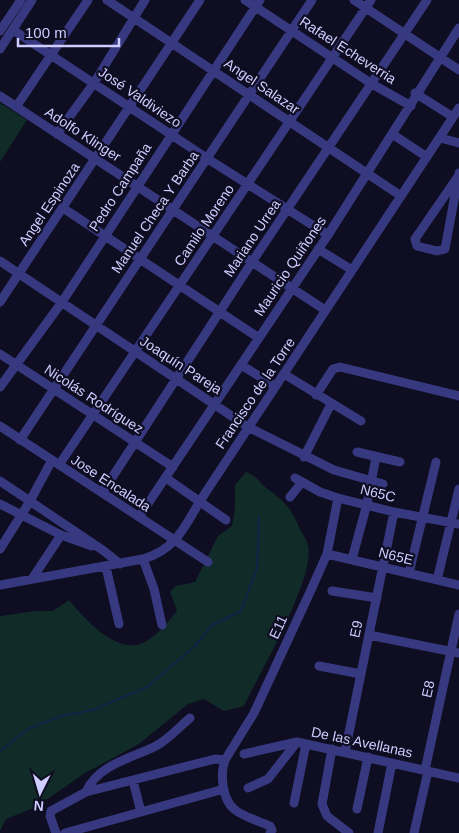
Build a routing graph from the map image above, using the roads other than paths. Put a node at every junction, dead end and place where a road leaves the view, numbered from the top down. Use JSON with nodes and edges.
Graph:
{"nodes":[{"id":1,"x":21,"y":0,"type":"edge"},
{"id":2,"x":32,"y":0,"type":"edge"},
{"id":3,"x":88,"y":0,"type":"edge"},
{"id":4,"x":107,"y":0,"type":"edge"},
{"id":5,"x":145,"y":0,"type":"edge"},
{"id":6,"x":200,"y":0,"type":"edge"},
{"id":7,"x":246,"y":0,"type":"edge"},
{"id":8,"x":312,"y":0,"type":"edge"},
{"id":9,"x":354,"y":0,"type":"edge"},
{"id":10,"x":427,"y":0,"type":"edge"},
{"id":11,"x":258,"y":3,"type":"edge"},
{"id":12,"x":369,"y":4,"type":"edge"},
{"id":13,"x":134,"y":18,"type":"junction"},
{"id":14,"x":459,"y":28,"type":"edge"},
{"id":15,"x":13,"y":30,"type":"junction"},
{"id":16,"x":292,"y":30,"type":"junction"},
{"id":17,"x":0,"y":31,"type":"edge"},
{"id":18,"x":406,"y":34,"type":"junction"},
{"id":19,"x":171,"y":43,"type":"junction"},
{"id":20,"x":0,"y":49,"type":"edge"},
{"id":21,"x":51,"y":54,"type":"junction"},
{"id":22,"x":440,"y":57,"type":"junction"},
{"id":23,"x":332,"y":58,"type":"junction"},
{"id":24,"x":459,"y":70,"type":"edge"},
{"id":25,"x":213,"y":71,"type":"junction"},
{"id":26,"x":94,"y":82,"type":"junction"},
{"id":27,"x":372,"y":84,"type":"junction"},
{"id":28,"x":416,"y":93,"type":"junction"},
{"id":29,"x":0,"y":96,"type":"edge"},
{"id":30,"x":250,"y":96,"type":"junction"},
{"id":31,"x":411,"y":106,"type":"junction"},
{"id":32,"x":16,"y":107,"type":"junction"},
{"id":33,"x":131,"y":107,"type":"junction"},
{"id":34,"x":459,"y":108,"type":"edge"},
{"id":35,"x":453,"y":117,"type":"junction"},
{"id":36,"x":290,"y":121,"type":"junction"},
{"id":37,"x":57,"y":134,"type":"junction"},
{"id":38,"x":171,"y":134,"type":"junction"},
{"id":39,"x":392,"y":134,"type":"junction"},
{"id":40,"x":440,"y":138,"type":"junction"},
{"id":41,"x":459,"y":143,"type":"edge"},
{"id":42,"x":330,"y":148,"type":"junction"},
{"id":43,"x":427,"y":157,"type":"junction"},
{"id":44,"x":96,"y":159,"type":"junction"},
{"id":45,"x":208,"y":159,"type":"junction"},
{"id":46,"x":366,"y":173,"type":"junction"},
{"id":47,"x":459,"y":174,"type":"edge"},
{"id":48,"x":247,"y":185,"type":"junction"},
{"id":49,"x":137,"y":186,"type":"junction"},
{"id":50,"x":401,"y":196,"type":"junction"},
{"id":51,"x":63,"y":208,"type":"junction"},
{"id":52,"x":172,"y":210,"type":"junction"},
{"id":53,"x":287,"y":211,"type":"junction"},
{"id":54,"x":105,"y":234,"type":"junction"},
{"id":55,"x":328,"y":235,"type":"junction"},
{"id":56,"x":213,"y":236,"type":"junction"},
{"id":57,"x":318,"y":249,"type":"junction"},
{"id":58,"x":140,"y":260,"type":"junction"},
{"id":59,"x":0,"y":261,"type":"edge"},
{"id":60,"x":252,"y":262,"type":"junction"},
{"id":61,"x":352,"y":270,"type":"junction"},
{"id":62,"x":19,"y":273,"type":"junction"},
{"id":63,"x":179,"y":287,"type":"junction"},
{"id":64,"x":291,"y":288,"type":"junction"},
{"id":65,"x":0,"y":302,"type":"edge"},
{"id":66,"x":62,"y":302,"type":"junction"},
{"id":67,"x":326,"y":310,"type":"junction"},
{"id":68,"x":221,"y":313,"type":"junction"},
{"id":69,"x":96,"y":325,"type":"junction"},
{"id":70,"x":258,"y":338,"type":"junction"},
{"id":71,"x":136,"y":352,"type":"junction"},
{"id":72,"x":0,"y":354,"type":"edge"},
{"id":73,"x":16,"y":364,"type":"junction"},
{"id":74,"x":241,"y":365,"type":"junction"},
{"id":75,"x":284,"y":374,"type":"junction"},
{"id":76,"x":177,"y":378,"type":"junction"},
{"id":77,"x":0,"y":386,"type":"edge"},
{"id":78,"x":275,"y":386,"type":"junction"},
{"id":79,"x":54,"y":389,"type":"junction"},
{"id":80,"x":316,"y":395,"type":"junction"},
{"id":81,"x":459,"y":396,"type":"edge"},
{"id":82,"x":215,"y":403,"type":"junction"},
{"id":83,"x":331,"y":404,"type":"junction"},
{"id":84,"x":93,"y":415,"type":"junction"},
{"id":85,"x":361,"y":421,"type":"dead end"},
{"id":86,"x":0,"y":426,"type":"edge"},
{"id":87,"x":248,"y":427,"type":"junction"},
{"id":88,"x":20,"y":440,"type":"junction"},
{"id":89,"x":135,"y":442,"type":"junction"},
{"id":90,"x":357,"y":452,"type":"dead end"},
{"id":91,"x":304,"y":457,"type":"junction"},
{"id":92,"x":376,"y":457,"type":"junction"},
{"id":93,"x":400,"y":462,"type":"dead end"},
{"id":94,"x":436,"y":462,"type":"dead end"},
{"id":95,"x":56,"y":463,"type":"junction"},
{"id":96,"x":173,"y":467,"type":"junction"},
{"id":97,"x":166,"y":478,"type":"junction"},
{"id":98,"x":0,"y":481,"type":"edge"},
{"id":99,"x":371,"y":482,"type":"junction"},
{"id":100,"x":383,"y":484,"type":"dead end"},
{"id":101,"x":459,"y":489,"type":"edge"},
{"id":102,"x":102,"y":493,"type":"junction"},
{"id":103,"x":290,"y":498,"type":"dead end"},
{"id":104,"x":338,"y":498,"type":"junction"},
{"id":105,"x":30,"y":501,"type":"junction"},
{"id":106,"x":200,"y":501,"type":"junction"},
{"id":107,"x":0,"y":504,"type":"edge"},
{"id":108,"x":367,"y":504,"type":"junction"},
{"id":109,"x":394,"y":512,"type":"junction"},
{"id":110,"x":22,"y":514,"type":"junction"},
{"id":111,"x":139,"y":517,"type":"junction"},
{"id":112,"x":424,"y":517,"type":"junction"},
{"id":113,"x":226,"y":520,"type":"dead end"},
{"id":114,"x":455,"y":523,"type":"edge"},
{"id":115,"x":61,"y":536,"type":"junction"},
{"id":116,"x":177,"y":540,"type":"junction"},
{"id":117,"x":0,"y":549,"type":"edge"},
{"id":118,"x":104,"y":550,"type":"junction"},
{"id":119,"x":326,"y":554,"type":"junction"},
{"id":120,"x":144,"y":559,"type":"junction"},
{"id":121,"x":352,"y":559,"type":"junction"},
{"id":122,"x":208,"y":562,"type":"dead end"},
{"id":123,"x":120,"y":564,"type":"junction"},
{"id":124,"x":383,"y":566,"type":"junction"},
{"id":125,"x":106,"y":567,"type":"junction"},
{"id":126,"x":409,"y":573,"type":"junction"},
{"id":127,"x":32,"y":579,"type":"junction"},
{"id":128,"x":437,"y":580,"type":"junction"},
{"id":129,"x":0,"y":585,"type":"edge"},
{"id":130,"x":459,"y":585,"type":"edge"},
{"id":131,"x":332,"y":591,"type":"dead end"},
{"id":132,"x":377,"y":598,"type":"junction"},
{"id":133,"x":459,"y":615,"type":"edge"},
{"id":134,"x":119,"y":624,"type":"dead end"},
{"id":135,"x":162,"y":625,"type":"dead end"},
{"id":136,"x":369,"y":635,"type":"junction"},
{"id":137,"x":455,"y":652,"type":"edge"},
{"id":138,"x":319,"y":666,"type":"dead end"},
{"id":139,"x":361,"y":674,"type":"junction"},
{"id":140,"x":190,"y":718,"type":"dead end"},
{"id":141,"x":302,"y":743,"type":"junction"},
{"id":142,"x":332,"y":749,"type":"junction"},
{"id":143,"x":346,"y":752,"type":"junction"},
{"id":144,"x":244,"y":754,"type":"dead end"},
{"id":145,"x":368,"y":757,"type":"junction"},
{"id":146,"x":225,"y":760,"type":"junction"},
{"id":147,"x":392,"y":763,"type":"junction"},
{"id":148,"x":426,"y":771,"type":"junction"},
{"id":149,"x":459,"y":778,"type":"edge"},
{"id":150,"x":133,"y":781,"type":"junction"},
{"id":151,"x":248,"y":788,"type":"dead end"},
{"id":152,"x":224,"y":789,"type":"junction"},
{"id":153,"x":86,"y":792,"type":"junction"},
{"id":154,"x":294,"y":803,"type":"dead end"},
{"id":155,"x":357,"y":809,"type":"dead end"},
{"id":156,"x":141,"y":812,"type":"junction"},
{"id":157,"x":378,"y":829,"type":"edge"},
{"id":158,"x":270,"y":832,"type":"edge"},
{"id":159,"x":56,"y":833,"type":"edge"},
{"id":160,"x":65,"y":833,"type":"edge"},
{"id":161,"x":349,"y":833,"type":"edge"},
{"id":162,"x":414,"y":833,"type":"edge"}],
"edges":[{"from":1,"to":17,"type":"street"},
{"from":2,"to":15,"type":"street"},
{"from":3,"to":21,"type":"street"},
{"from":4,"to":13,"type":"street","name":"Angel Salazar"},
{"from":5,"to":13,"type":"street"},
{"from":6,"to":19,"type":"street","name":"Angel Espinoza"},
{"from":7,"to":11,"type":"street","name":"Rafael Echeverria"},
{"from":8,"to":16,"type":"street","name":"Manuel Checa Y Barba"},
{"from":9,"to":12,"type":"street"},
{"from":10,"to":18,"type":"street","name":"Mariano Urrea"},
{"from":11,"to":16,"type":"street","name":"Rafael Echeverria"},
{"from":11,"to":25,"type":"street","name":"Pedro Campaña"},
{"from":12,"to":18,"type":"street"},
{"from":12,"to":23,"type":"street","name":"Camilo Moreno"},
{"from":13,"to":19,"type":"street","name":"Angel Salazar"},
{"from":13,"to":26,"type":"street"},
{"from":14,"to":22,"type":"street","name":"Mauricio Quiñones"},
{"from":15,"to":20,"type":"street"},
{"from":15,"to":21,"type":"street","name":"José Valdiviezo"},
{"from":16,"to":23,"type":"street","name":"Rafael Echeverria"},
{"from":16,"to":30,"type":"street","name":"Manuel Checa Y Barba"},
{"from":18,"to":22,"type":"street"},
{"from":18,"to":27,"type":"street","name":"Mariano Urrea"},
{"from":19,"to":25,"type":"street","name":"Angel Salazar"},
{"from":19,"to":33,"type":"street","name":"Angel Espinoza"},
{"from":21,"to":26,"type":"street","name":"José Valdiviezo"},
{"from":21,"to":32,"type":"street"},
{"from":22,"to":24,"type":"street"},
{"from":22,"to":28,"type":"street","name":"Mauricio Quiñones"},
{"from":23,"to":27,"type":"street","name":"Rafael Echeverria"},
{"from":23,"to":36,"type":"street","name":"Camilo Moreno"},
{"from":25,"to":30,"type":"street","name":"Angel Salazar"},
{"from":25,"to":38,"type":"street","name":"Pedro Campaña"},
{"from":26,"to":33,"type":"street","name":"José Valdiviezo"},
{"from":26,"to":37,"type":"street"},
{"from":27,"to":31,"type":"street","name":"Rafael Echeverria"},
{"from":27,"to":42,"type":"street","name":"Mariano Urrea"},
{"from":28,"to":31,"type":"street","name":"Mauricio Quiñones"},
{"from":28,"to":35,"type":"street"},
{"from":29,"to":32,"type":"street","name":"Adolfo Klinger"},
{"from":30,"to":36,"type":"street","name":"Angel Salazar"},
{"from":30,"to":45,"type":"street","name":"Manuel Checa Y Barba"},
{"from":31,"to":39,"type":"street","name":"Mauricio Quiñones"},
{"from":32,"to":37,"type":"street","name":"Adolfo Klinger"},
{"from":33,"to":38,"type":"street","name":"José Valdiviezo"},
{"from":33,"to":44,"type":"street","name":"Angel Espinoza"},
{"from":34,"to":35,"type":"street","name":"Francisco de la Torre"},
{"from":35,"to":40,"type":"street","name":"Francisco de la Torre"},
{"from":36,"to":42,"type":"street","name":"Angel Salazar"},
{"from":36,"to":48,"type":"street","name":"Camilo Moreno"},
{"from":37,"to":44,"type":"street","name":"Adolfo Klinger"},
{"from":38,"to":45,"type":"street","name":"José Valdiviezo"},
{"from":38,"to":49,"type":"street","name":"Pedro Campaña"},
{"from":39,"to":43,"type":"street"},
{"from":39,"to":46,"type":"street","name":"Mauricio Quiñones"},
{"from":40,"to":41,"type":"street"},
{"from":40,"to":43,"type":"street","name":"Francisco de la Torre"},
{"from":42,"to":46,"type":"street","name":"Angel Salazar"},
{"from":42,"to":53,"type":"street","name":"Mariano Urrea"},
{"from":43,"to":50,"type":"street","name":"Francisco de la Torre"},
{"from":44,"to":49,"type":"street","name":"Adolfo Klinger"},
{"from":44,"to":51,"type":"street","name":"Angel Espinoza"},
{"from":45,"to":48,"type":"street","name":"José Valdiviezo"},
{"from":45,"to":52,"type":"street","name":"Manuel Checa Y Barba"},
{"from":46,"to":50,"type":"street","name":"Angel Salazar"},
{"from":46,"to":55,"type":"street","name":"Mauricio Quiñones"},
{"from":47,"to":47,"type":"street"},
{"from":48,"to":53,"type":"street","name":"José Valdiviezo"},
{"from":48,"to":56,"type":"street","name":"Camilo Moreno"},
{"from":49,"to":52,"type":"street","name":"Adolfo Klinger"},
{"from":49,"to":54,"type":"street","name":"Pedro Campaña"},
{"from":50,"to":61,"type":"street","name":"Francisco de la Torre"},
{"from":51,"to":54,"type":"street"},
{"from":51,"to":62,"type":"street","name":"Angel Espinoza"},
{"from":52,"to":56,"type":"street","name":"Adolfo Klinger"},
{"from":52,"to":58,"type":"street","name":"Manuel Checa Y Barba"},
{"from":53,"to":55,"type":"street","name":"José Valdiviezo"},
{"from":53,"to":60,"type":"street","name":"Mariano Urrea"},
{"from":54,"to":58,"type":"street"},
{"from":54,"to":66,"type":"street","name":"Pedro Campaña"},
{"from":55,"to":57,"type":"street","name":"Mauricio Quiñones"},
{"from":56,"to":60,"type":"street","name":"Adolfo Klinger"},
{"from":56,"to":63,"type":"street","name":"Camilo Moreno"},
{"from":57,"to":61,"type":"street"},
{"from":57,"to":64,"type":"street","name":"Mauricio Quiñones"},
{"from":58,"to":63,"type":"street"},
{"from":58,"to":69,"type":"street","name":"Manuel Checa Y Barba"},
{"from":59,"to":62,"type":"street","name":"Joaquín Pareja"},
{"from":60,"to":64,"type":"street","name":"Adolfo Klinger"},
{"from":60,"to":68,"type":"street","name":"Mariano Urrea"},
{"from":61,"to":67,"type":"street","name":"Francisco de la Torre"},
{"from":62,"to":65,"type":"street","name":"Angel Espinoza"},
{"from":62,"to":66,"type":"street","name":"Joaquín Pareja"},
{"from":63,"to":68,"type":"street"},
{"from":63,"to":71,"type":"street","name":"Camilo Moreno"},
{"from":64,"to":67,"type":"street","name":"Adolfo Klinger"},
{"from":64,"to":70,"type":"street","name":"Mauricio Quiñones"},
{"from":66,"to":69,"type":"street","name":"Joaquín Pareja"},
{"from":66,"to":73,"type":"street","name":"Pedro Campaña"},
{"from":67,"to":75,"type":"street","name":"Francisco de la Torre"},
{"from":68,"to":70,"type":"street"},
{"from":68,"to":76,"type":"street","name":"Mariano Urrea"},
{"from":69,"to":71,"type":"street","name":"Joaquín Pareja"},
{"from":69,"to":79,"type":"street","name":"Manuel Checa Y Barba"},
{"from":70,"to":74,"type":"street","name":"Mauricio Quiñones"},
{"from":71,"to":76,"type":"street","name":"Joaquín Pareja"},
{"from":71,"to":84,"type":"street","name":"Camilo Moreno"},
{"from":72,"to":73,"type":"street","name":"Nicolás Rodríguez"},
{"from":73,"to":77,"type":"street","name":"Pedro Campaña"},
{"from":73,"to":79,"type":"street","name":"Nicolás Rodríguez"},
{"from":74,"to":78,"type":"street"},
{"from":74,"to":82,"type":"street","name":"Mauricio Quiñones"},
{"from":75,"to":78,"type":"street","name":"Francisco de la Torre"},
{"from":75,"to":80,"type":"street"},
{"from":76,"to":82,"type":"street","name":"Joaquín Pareja"},
{"from":76,"to":89,"type":"street","name":"Mariano Urrea"},
{"from":78,"to":87,"type":"street","name":"Francisco de la Torre"},
{"from":79,"to":84,"type":"street","name":"Nicolás Rodríguez"},
{"from":79,"to":88,"type":"street","name":"Manuel Checa Y Barba"},
{"from":80,"to":81,"type":"street"},
{"from":80,"to":83,"type":"street"},
{"from":82,"to":87,"type":"street","name":"Joaquín Pareja"},
{"from":82,"to":96,"type":"street","name":"Mauricio Quiñones"},
{"from":83,"to":85,"type":"street"},
{"from":83,"to":91,"type":"street"},
{"from":84,"to":89,"type":"street","name":"Nicolás Rodríguez"},
{"from":84,"to":95,"type":"street","name":"Camilo Moreno"},
{"from":86,"to":88,"type":"street","name":"Jose Encalada"},
{"from":87,"to":91,"type":"street","name":"Joaquín Pareja"},
{"from":87,"to":106,"type":"street","name":"Francisco de la Torre"},
{"from":88,"to":95,"type":"street","name":"Jose Encalada"},
{"from":89,"to":96,"type":"street","name":"Nicolás Rodríguez"},
{"from":89,"to":102,"type":"street","name":"Mariano Urrea"},
{"from":90,"to":92,"type":"street"},
{"from":91,"to":99,"type":"street","name":"Joaquín Pareja"},
{"from":92,"to":93,"type":"street"},
{"from":92,"to":99,"type":"street"},
{"from":94,"to":112,"type":"street"},
{"from":95,"to":102,"type":"street","name":"Jose Encalada"},
{"from":95,"to":105,"type":"street","name":"Camilo Moreno"},
{"from":96,"to":97,"type":"street","name":"Mauricio Quiñones"},
{"from":97,"to":106,"type":"street"},
{"from":97,"to":111,"type":"street","name":"Mauricio Quiñones"},
{"from":98,"to":105,"type":"street"},
{"from":99,"to":100,"type":"street","name":"Joaquín Pareja"},
{"from":99,"to":108,"type":"street"},
{"from":101,"to":114,"type":"street"},
{"from":102,"to":111,"type":"street","name":"Jose Encalada"},
{"from":103,"to":104,"type":"street","name":"N65C"},
{"from":104,"to":108,"type":"street","name":"N65C"},
{"from":104,"to":119,"type":"street","name":"E11"},
{"from":105,"to":110,"type":"street","name":"Camilo Moreno"},
{"from":105,"to":118,"type":"street"},
{"from":106,"to":113,"type":"street"},
{"from":106,"to":116,"type":"street","name":"Francisco de la Torre"},
{"from":107,"to":110,"type":"street"},
{"from":108,"to":109,"type":"street","name":"N65C"},
{"from":108,"to":121,"type":"street"},
{"from":109,"to":112,"type":"street","name":"N65C"},
{"from":109,"to":124,"type":"street","name":"E9"},
{"from":110,"to":115,"type":"street"},
{"from":110,"to":117,"type":"street","name":"Camilo Moreno"},
{"from":111,"to":116,"type":"street","name":"Jose Encalada"},
{"from":112,"to":114,"type":"street","name":"N65C"},
{"from":112,"to":126,"type":"street"},
{"from":114,"to":128,"type":"street"},
{"from":115,"to":118,"type":"street"},
{"from":115,"to":127,"type":"street"},
{"from":116,"to":120,"type":"street","name":"Francisco de la Torre"},
{"from":116,"to":122,"type":"street","name":"Jose Encalada"},
{"from":118,"to":123,"type":"street"},
{"from":119,"to":121,"type":"street","name":"N65E"},
{"from":119,"to":146,"type":"street","name":"E11"},
{"from":120,"to":123,"type":"street","name":"Francisco de la Torre"},
{"from":120,"to":135,"type":"street"},
{"from":121,"to":124,"type":"street","name":"N65E"},
{"from":123,"to":125,"type":"street","name":"Francisco de la Torre"},
{"from":124,"to":126,"type":"street","name":"N65E"},
{"from":124,"to":132,"type":"street","name":"E9"},
{"from":125,"to":127,"type":"street","name":"Francisco de la Torre"},
{"from":125,"to":134,"type":"street"},
{"from":126,"to":128,"type":"street","name":"N65E"},
{"from":127,"to":129,"type":"street","name":"Francisco de la Torre"},
{"from":128,"to":130,"type":"street","name":"N65E"},
{"from":131,"to":132,"type":"street"},
{"from":132,"to":136,"type":"street","name":"E9"},
{"from":133,"to":137,"type":"street","name":"E8"},
{"from":136,"to":137,"type":"street"},
{"from":136,"to":139,"type":"street","name":"E9"},
{"from":137,"to":148,"type":"street","name":"E8"},
{"from":138,"to":139,"type":"street"},
{"from":139,"to":143,"type":"street","name":"E9"},
{"from":140,"to":153,"type":"street"},
{"from":141,"to":142,"type":"street","name":"De las Avellanas"},
{"from":141,"to":144,"type":"street"},
{"from":141,"to":151,"type":"street","name":"De las Avellanas"},
{"from":141,"to":154,"type":"street"},
{"from":142,"to":143,"type":"street","name":"De las Avellanas"},
{"from":142,"to":161,"type":"street"},
{"from":143,"to":145,"type":"street","name":"De las Avellanas"},
{"from":145,"to":147,"type":"street","name":"De las Avellanas"},
{"from":145,"to":155,"type":"street"},
{"from":146,"to":150,"type":"street"},
{"from":146,"to":152,"type":"street"},
{"from":147,"to":148,"type":"street","name":"De las Avellanas"},
{"from":147,"to":157,"type":"street"},
{"from":148,"to":149,"type":"street","name":"De las Avellanas"},
{"from":148,"to":162,"type":"street","name":"E8"},
{"from":150,"to":153,"type":"street"},
{"from":150,"to":156,"type":"street"},
{"from":152,"to":156,"type":"street"},
{"from":152,"to":158,"type":"street"},
{"from":153,"to":159,"type":"street"},
{"from":156,"to":160,"type":"street"}]}
